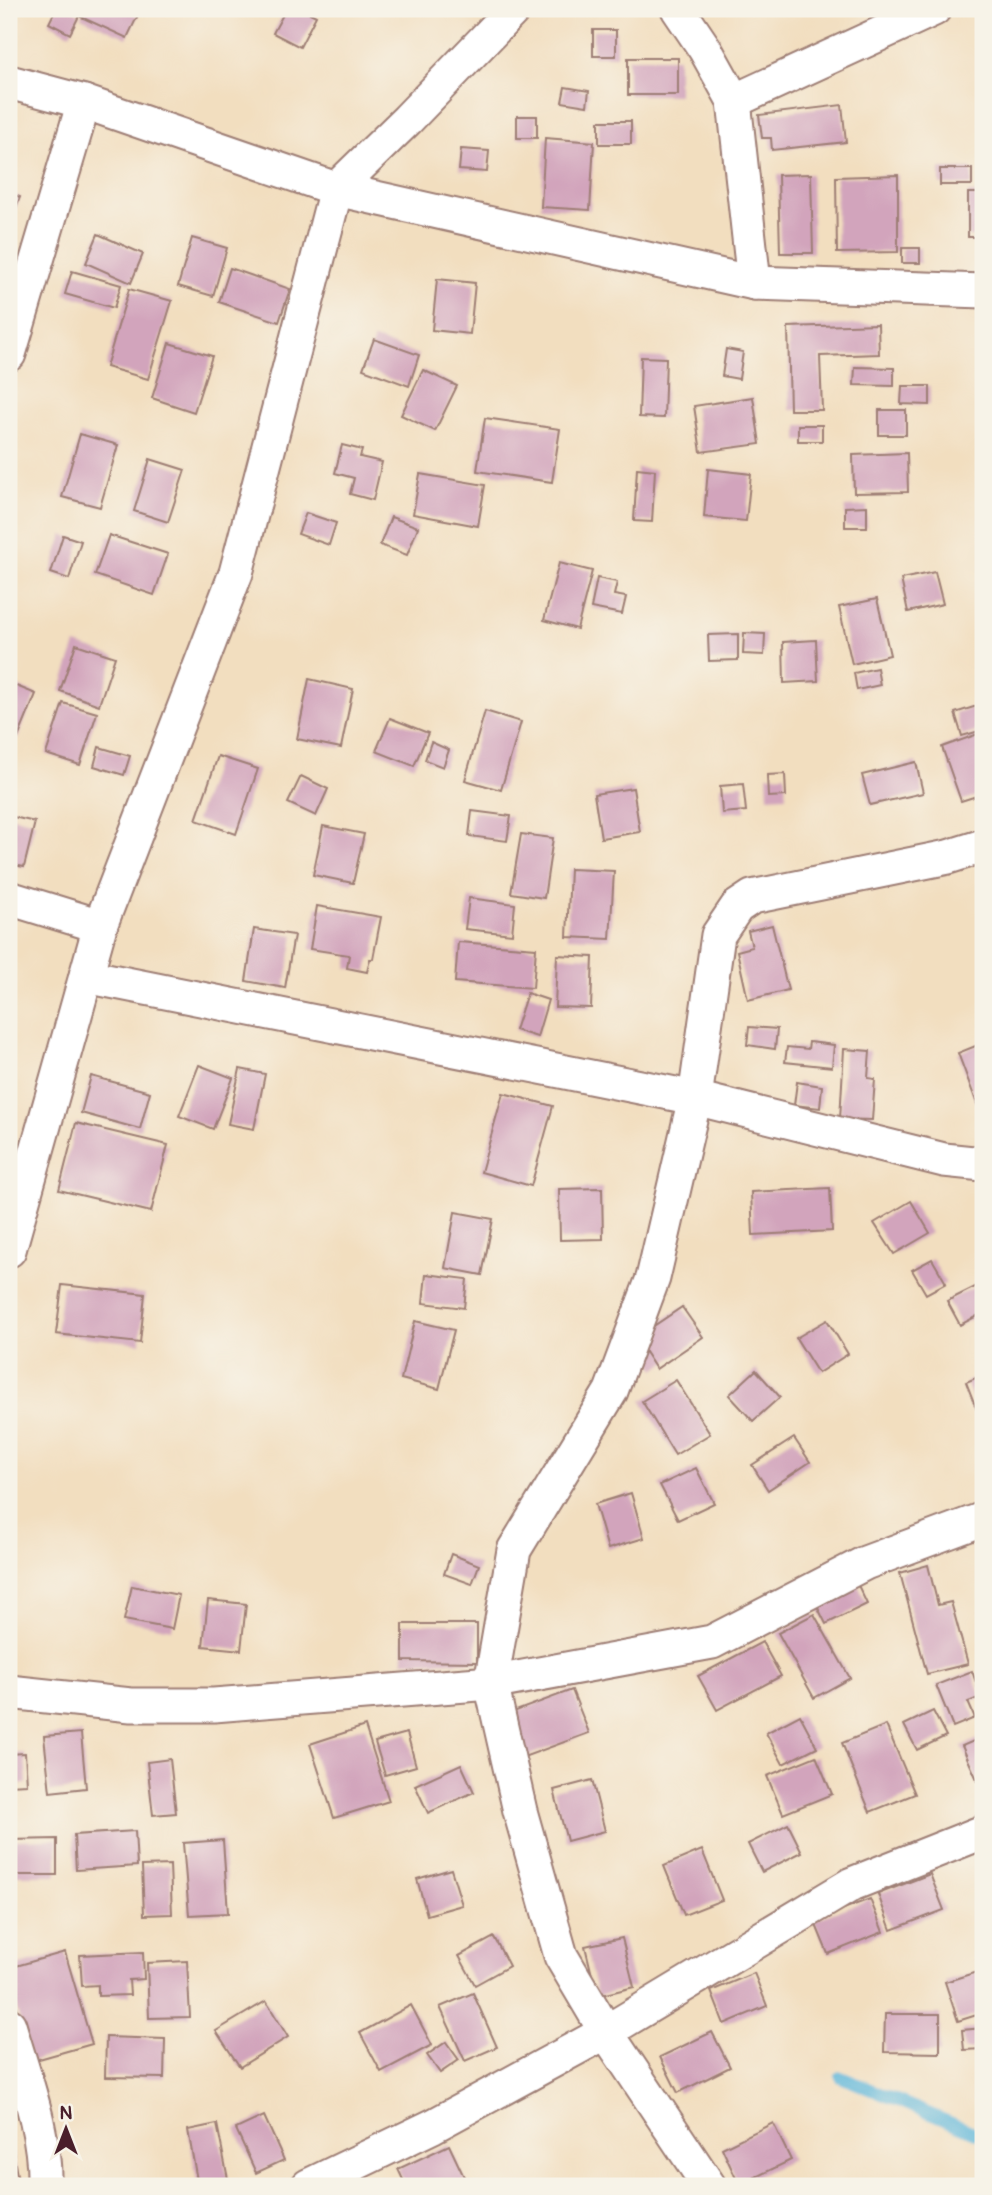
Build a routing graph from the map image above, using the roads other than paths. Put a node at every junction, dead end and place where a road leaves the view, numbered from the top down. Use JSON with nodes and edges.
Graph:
{"nodes":[{"id":1,"x":514,"y":9,"type":"edge"},
{"id":2,"x":678,"y":9,"type":"edge"},
{"id":3,"x":934,"y":9,"type":"edge"},
{"id":4,"x":9,"y":82,"type":"edge"},
{"id":5,"x":734,"y":101,"type":"junction"},
{"id":6,"x":84,"y":102,"type":"junction"},
{"id":7,"x":336,"y":189,"type":"junction"},
{"id":8,"x":754,"y":283,"type":"junction"},
{"id":9,"x":983,"y":291,"type":"edge"},
{"id":10,"x":9,"y":354,"type":"edge"},
{"id":11,"x":983,"y":846,"type":"edge"},
{"id":12,"x":9,"y":898,"type":"edge"},
{"id":13,"x":100,"y":926,"type":"junction"},
{"id":14,"x":86,"y":976,"type":"junction"},
{"id":15,"x":695,"y":1098,"type":"junction"},
{"id":16,"x":983,"y":1164,"type":"edge"},
{"id":17,"x":9,"y":1250,"type":"edge"},
{"id":18,"x":983,"y":1519,"type":"edge"},
{"id":19,"x":491,"y":1683,"type":"junction"},
{"id":20,"x":9,"y":1692,"type":"edge"},
{"id":21,"x":983,"y":1832,"type":"edge"},
{"id":22,"x":9,"y":2025,"type":"edge"},
{"id":23,"x":606,"y":2032,"type":"junction"},
{"id":24,"x":44,"y":2186,"type":"edge"},
{"id":25,"x":307,"y":2186,"type":"edge"},
{"id":26,"x":709,"y":2186,"type":"edge"}],
"edges":[{"from":1,"to":7,"type":"street"},
{"from":2,"to":5,"type":"street"},
{"from":3,"to":5,"type":"street"},
{"from":4,"to":6,"type":"street"},
{"from":5,"to":8,"type":"street"},
{"from":6,"to":7,"type":"street"},
{"from":6,"to":10,"type":"street"},
{"from":7,"to":8,"type":"street"},
{"from":7,"to":13,"type":"street"},
{"from":8,"to":9,"type":"street"},
{"from":11,"to":15,"type":"street"},
{"from":12,"to":13,"type":"street"},
{"from":13,"to":14,"type":"street"},
{"from":14,"to":15,"type":"street"},
{"from":14,"to":17,"type":"street"},
{"from":15,"to":16,"type":"street"},
{"from":15,"to":19,"type":"street"},
{"from":18,"to":19,"type":"street"},
{"from":19,"to":20,"type":"street"},
{"from":19,"to":23,"type":"street"},
{"from":21,"to":23,"type":"street"},
{"from":22,"to":24,"type":"street"},
{"from":23,"to":25,"type":"street"},
{"from":23,"to":26,"type":"street"}]}
